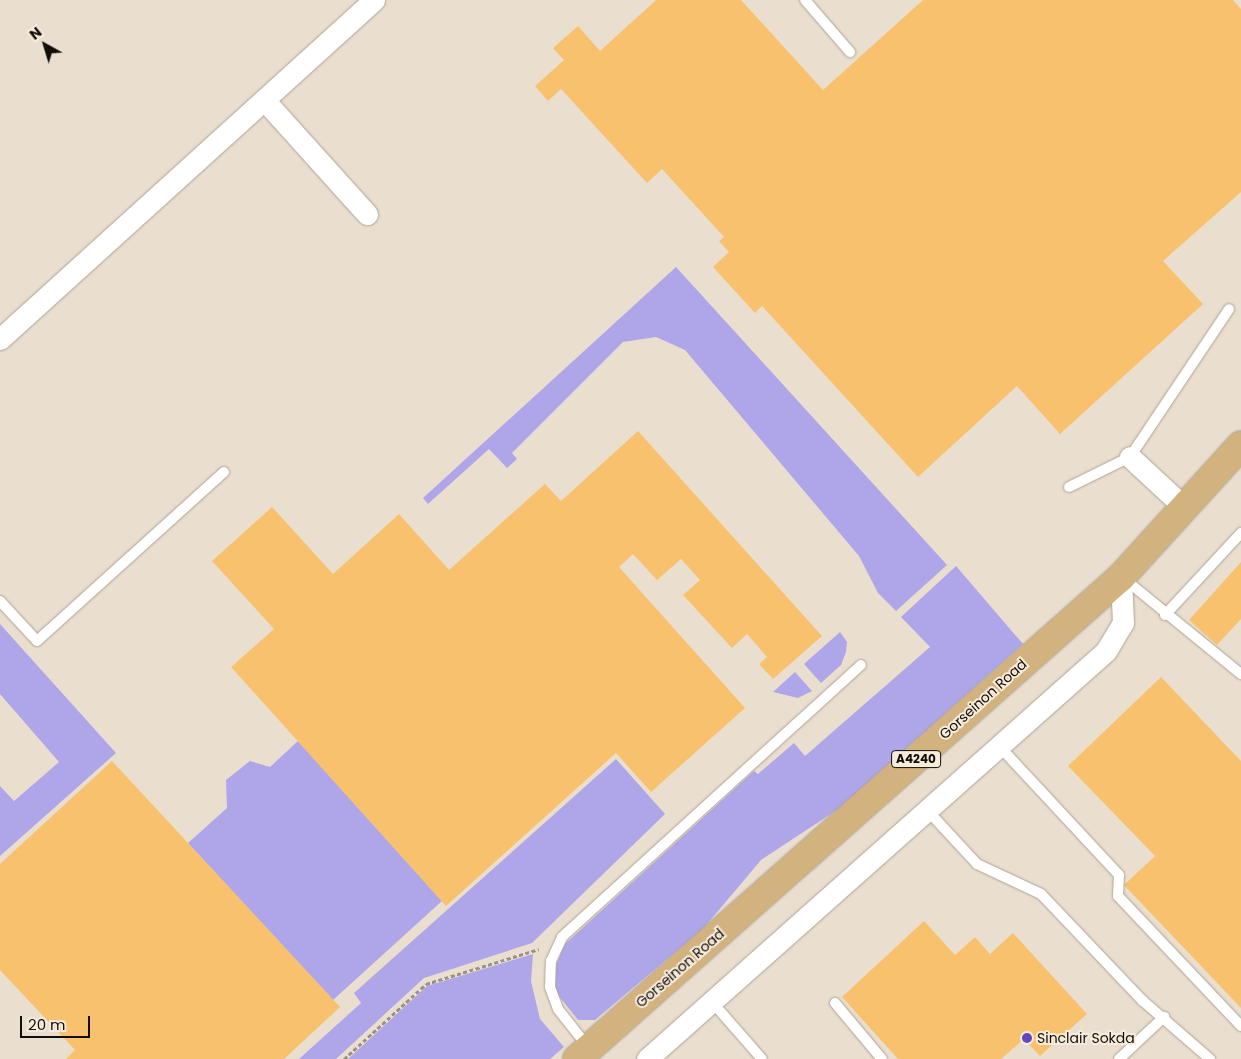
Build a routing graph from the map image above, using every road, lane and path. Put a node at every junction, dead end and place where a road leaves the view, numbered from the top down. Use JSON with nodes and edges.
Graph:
{"nodes":[{"id":1,"x":374,"y":0,"type":"edge"},
{"id":2,"x":805,"y":0,"type":"edge"},
{"id":3,"x":850,"y":52,"type":"dead end"},
{"id":4,"x":266,"y":102,"type":"junction"},
{"id":5,"x":367,"y":214,"type":"dead end"},
{"id":6,"x":1229,"y":309,"type":"dead end"},
{"id":7,"x":0,"y":339,"type":"edge"},
{"id":8,"x":1239,"y":452,"type":"edge"},
{"id":9,"x":1130,"y":457,"type":"junction"},
{"id":10,"x":224,"y":472,"type":"dead end"},
{"id":11,"x":1069,"y":487,"type":"dead end"},
{"id":12,"x":1185,"y":508,"type":"junction"},
{"id":13,"x":1241,"y":533,"type":"edge"},
{"id":14,"x":1121,"y":577,"type":"junction"},
{"id":15,"x":0,"y":601,"type":"edge"},
{"id":16,"x":1165,"y":615,"type":"junction"},
{"id":17,"x":861,"y":664,"type":"dead end"},
{"id":18,"x":1241,"y":674,"type":"edge"},
{"id":19,"x":1000,"y":747,"type":"junction"},
{"id":20,"x":928,"y":811,"type":"junction"},
{"id":21,"x":558,"y":943,"type":"junction"},
{"id":22,"x":713,"y":1003,"type":"junction"},
{"id":23,"x":835,"y":1004,"type":"dead end"},
{"id":24,"x":1164,"y":1018,"type":"junction"},
{"id":25,"x":1241,"y":1026,"type":"edge"},
{"id":26,"x":583,"y":1053,"type":"edge"},
{"id":27,"x":344,"y":1059,"type":"edge"},
{"id":28,"x":647,"y":1059,"type":"edge"},
{"id":29,"x":762,"y":1059,"type":"edge"},
{"id":30,"x":882,"y":1059,"type":"edge"},
{"id":31,"x":1119,"y":1059,"type":"edge"},
{"id":32,"x":1210,"y":1059,"type":"edge"}],
"edges":[{"from":1,"to":4,"type":"street"},
{"from":2,"to":3,"type":"lane"},
{"from":4,"to":5,"type":"street"},
{"from":4,"to":7,"type":"street"},
{"from":6,"to":9,"type":"lane"},
{"from":8,"to":12,"type":"main road","name":"Gorseinon Road","number":"A4240"},
{"from":9,"to":11,"type":"lane"},
{"from":9,"to":12,"type":"street"},
{"from":10,"to":15,"type":"lane"},
{"from":12,"to":14,"type":"main road","name":"Gorseinon Road","number":"A4240"},
{"from":13,"to":16,"type":"lane"},
{"from":14,"to":16,"type":"lane"},
{"from":14,"to":19,"type":"street"},
{"from":14,"to":26,"type":"main road","name":"Gorseinon Road","number":"A4240"},
{"from":16,"to":18,"type":"lane"},
{"from":17,"to":21,"type":"lane"},
{"from":19,"to":20,"type":"street"},
{"from":19,"to":25,"type":"lane"},
{"from":20,"to":22,"type":"street"},
{"from":20,"to":24,"type":"lane"},
{"from":21,"to":26,"type":"lane"},
{"from":21,"to":27,"type":"path"},
{"from":22,"to":28,"type":"street"},
{"from":22,"to":29,"type":"lane"},
{"from":23,"to":30,"type":"lane"},
{"from":24,"to":31,"type":"lane"},
{"from":24,"to":32,"type":"lane"}]}
